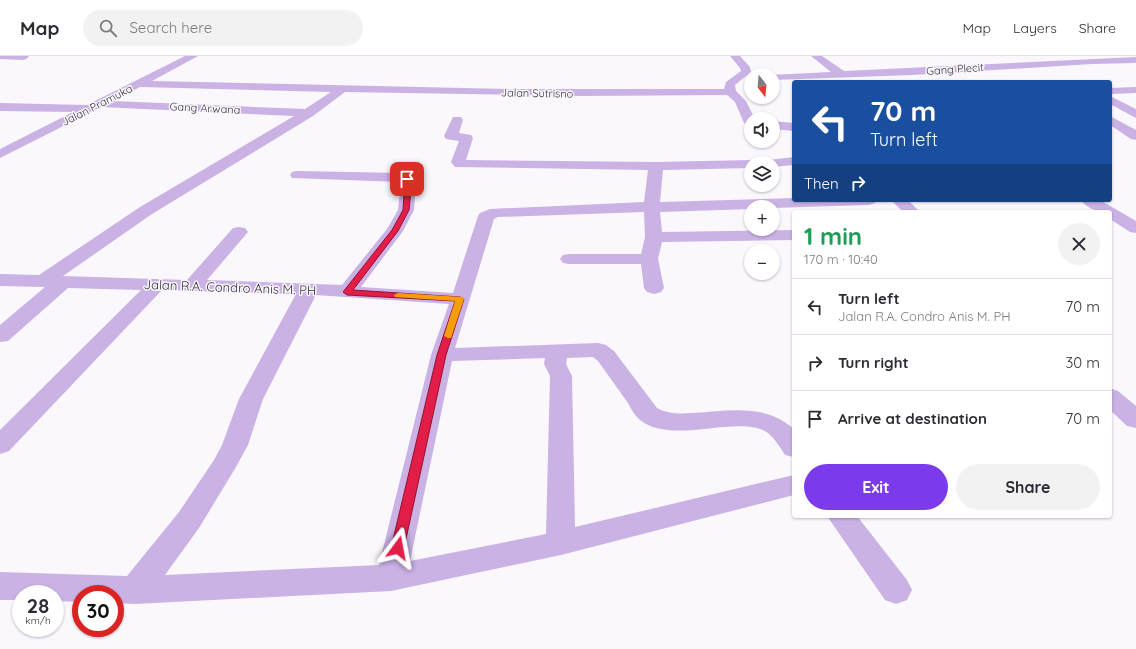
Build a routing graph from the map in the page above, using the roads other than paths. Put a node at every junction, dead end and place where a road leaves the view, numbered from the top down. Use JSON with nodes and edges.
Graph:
{"nodes":[{"id":1,"x":0,"y":56,"type":"edge"},
{"id":2,"x":193,"y":56,"type":"edge"},
{"id":3,"x":735,"y":56,"type":"edge"},
{"id":4,"x":816,"y":56,"type":"edge"},
{"id":5,"x":1036,"y":56,"type":"edge"},
{"id":6,"x":24,"y":57,"type":"dead end"},
{"id":7,"x":1136,"y":60,"type":"edge"},
{"id":8,"x":1053,"y":63,"type":"junction"},
{"id":9,"x":745,"y":68,"type":"edge"},
{"id":10,"x":842,"y":75,"type":"junction"},
{"id":11,"x":780,"y":77,"type":"edge"},
{"id":12,"x":744,"y":78,"type":"edge"},
{"id":13,"x":139,"y":84,"type":"junction"},
{"id":14,"x":344,"y":90,"type":"junction"},
{"id":15,"x":1136,"y":90,"type":"edge"},
{"id":16,"x":1112,"y":91,"type":"edge"},
{"id":17,"x":730,"y":92,"type":"junction"},
{"id":18,"x":1112,"y":100,"type":"edge"},
{"id":19,"x":96,"y":106,"type":"junction"},
{"id":20,"x":0,"y":107,"type":"edge"},
{"id":21,"x":745,"y":112,"type":"edge"},
{"id":22,"x":309,"y":113,"type":"junction"},
{"id":23,"x":1136,"y":114,"type":"edge"},
{"id":24,"x":457,"y":120,"type":"dead end"},
{"id":25,"x":1112,"y":121,"type":"edge"},
{"id":26,"x":780,"y":126,"type":"edge"},
{"id":27,"x":792,"y":127,"type":"edge"},
{"id":28,"x":1136,"y":136,"type":"edge"},
{"id":29,"x":0,"y":154,"type":"edge"},
{"id":30,"x":792,"y":161,"type":"edge"},
{"id":31,"x":780,"y":162,"type":"edge"},
{"id":32,"x":744,"y":164,"type":"edge"},
{"id":33,"x":656,"y":166,"type":"junction"},
{"id":34,"x":297,"y":175,"type":"dead end"},
{"id":35,"x":797,"y":202,"type":"edge"},
{"id":36,"x":901,"y":202,"type":"edge"},
{"id":37,"x":1092,"y":202,"type":"edge"},
{"id":38,"x":652,"y":206,"type":"junction"},
{"id":39,"x":910,"y":210,"type":"edge"},
{"id":40,"x":1106,"y":210,"type":"edge"},
{"id":41,"x":1112,"y":213,"type":"edge"},
{"id":42,"x":1136,"y":228,"type":"edge"},
{"id":43,"x":239,"y":232,"type":"dead end"},
{"id":44,"x":792,"y":235,"type":"edge"},
{"id":45,"x":654,"y":237,"type":"junction"},
{"id":46,"x":569,"y":259,"type":"dead end"},
{"id":47,"x":649,"y":259,"type":"junction"},
{"id":48,"x":0,"y":280,"type":"edge"},
{"id":49,"x":43,"y":281,"type":"junction"},
{"id":50,"x":63,"y":282,"type":"junction"},
{"id":51,"x":157,"y":285,"type":"junction"},
{"id":52,"x":192,"y":286,"type":"junction"},
{"id":53,"x":654,"y":288,"type":"dead end"},
{"id":54,"x":309,"y":289,"type":"junction"},
{"id":55,"x":347,"y":292,"type":"junction"},
{"id":56,"x":460,"y":299,"type":"junction"},
{"id":57,"x":0,"y":336,"type":"edge"},
{"id":58,"x":557,"y":350,"type":"junction"},
{"id":59,"x":442,"y":355,"type":"junction"},
{"id":60,"x":1112,"y":398,"type":"edge"},
{"id":61,"x":1136,"y":420,"type":"edge"},
{"id":62,"x":0,"y":445,"type":"edge"},
{"id":63,"x":792,"y":445,"type":"edge"},
{"id":64,"x":792,"y":485,"type":"edge"},
{"id":65,"x":842,"y":518,"type":"edge"},
{"id":66,"x":561,"y":543,"type":"junction"},
{"id":67,"x":391,"y":578,"type":"junction"},
{"id":68,"x":0,"y":586,"type":"edge"},
{"id":69,"x":135,"y":590,"type":"junction"},
{"id":70,"x":896,"y":590,"type":"dead end"}],
"edges":[{"from":1,"to":6,"type":"street"},
{"from":2,"to":13,"type":"street","name":"Jalan Pramuka"},
{"from":3,"to":9,"type":"street"},
{"from":4,"to":10,"type":"street"},
{"from":5,"to":8,"type":"street"},
{"from":7,"to":8,"type":"street","name":"Gang Plecit"},
{"from":8,"to":10,"type":"street","name":"Gang Plecit"},
{"from":10,"to":11,"type":"street","name":"Gang Plecit"},
{"from":12,"to":17,"type":"street"},
{"from":13,"to":14,"type":"street","name":"Jalan Sutrisno"},
{"from":13,"to":19,"type":"street","name":"Jalan Pramuka"},
{"from":14,"to":17,"type":"street","name":"Jalan Sutrisno"},
{"from":14,"to":22,"type":"street"},
{"from":15,"to":16,"type":"street"},
{"from":17,"to":21,"type":"street"},
{"from":18,"to":23,"type":"street"},
{"from":19,"to":20,"type":"street","name":"Gang Arwana"},
{"from":19,"to":22,"type":"street","name":"Gang Arwana"},
{"from":19,"to":29,"type":"street","name":"Jalan Pramuka"},
{"from":22,"to":49,"type":"street"},
{"from":24,"to":33,"type":"street"},
{"from":25,"to":28,"type":"street"},
{"from":26,"to":27,"type":"street"},
{"from":30,"to":31,"type":"street"},
{"from":32,"to":33,"type":"street"},
{"from":33,"to":38,"type":"street"},
{"from":34,"to":55,"type":"street"},
{"from":35,"to":38,"type":"street"},
{"from":36,"to":39,"type":"street"},
{"from":37,"to":40,"type":"street"},
{"from":38,"to":45,"type":"street"},
{"from":38,"to":56,"type":"street"},
{"from":41,"to":42,"type":"street"},
{"from":43,"to":52,"type":"street"},
{"from":44,"to":45,"type":"street"},
{"from":45,"to":47,"type":"street"},
{"from":46,"to":47,"type":"street"},
{"from":47,"to":53,"type":"street"},
{"from":48,"to":49,"type":"street","name":"Jalan R.A. Condro Anis M. PH"},
{"from":49,"to":50,"type":"street","name":"Jalan R.A. Condro Anis M. PH"},
{"from":50,"to":51,"type":"street","name":"Jalan R.A. Condro Anis M. PH"},
{"from":50,"to":57,"type":"street"},
{"from":51,"to":52,"type":"street","name":"Jalan R.A. Condro Anis M. PH"},
{"from":51,"to":62,"type":"street"},
{"from":52,"to":54,"type":"street","name":"Jalan R.A. Condro Anis M. PH"},
{"from":54,"to":55,"type":"street","name":"Jalan R.A. Condro Anis M. PH"},
{"from":54,"to":69,"type":"street"},
{"from":55,"to":56,"type":"street","name":"Jalan R.A. Condro Anis M. PH"},
{"from":56,"to":59,"type":"street"},
{"from":58,"to":59,"type":"street"},
{"from":58,"to":63,"type":"street"},
{"from":58,"to":66,"type":"street"},
{"from":59,"to":67,"type":"street"},
{"from":60,"to":61,"type":"street"},
{"from":64,"to":66,"type":"street"},
{"from":65,"to":70,"type":"street"},
{"from":66,"to":67,"type":"street"},
{"from":67,"to":69,"type":"street"},
{"from":68,"to":69,"type":"street"}]}
